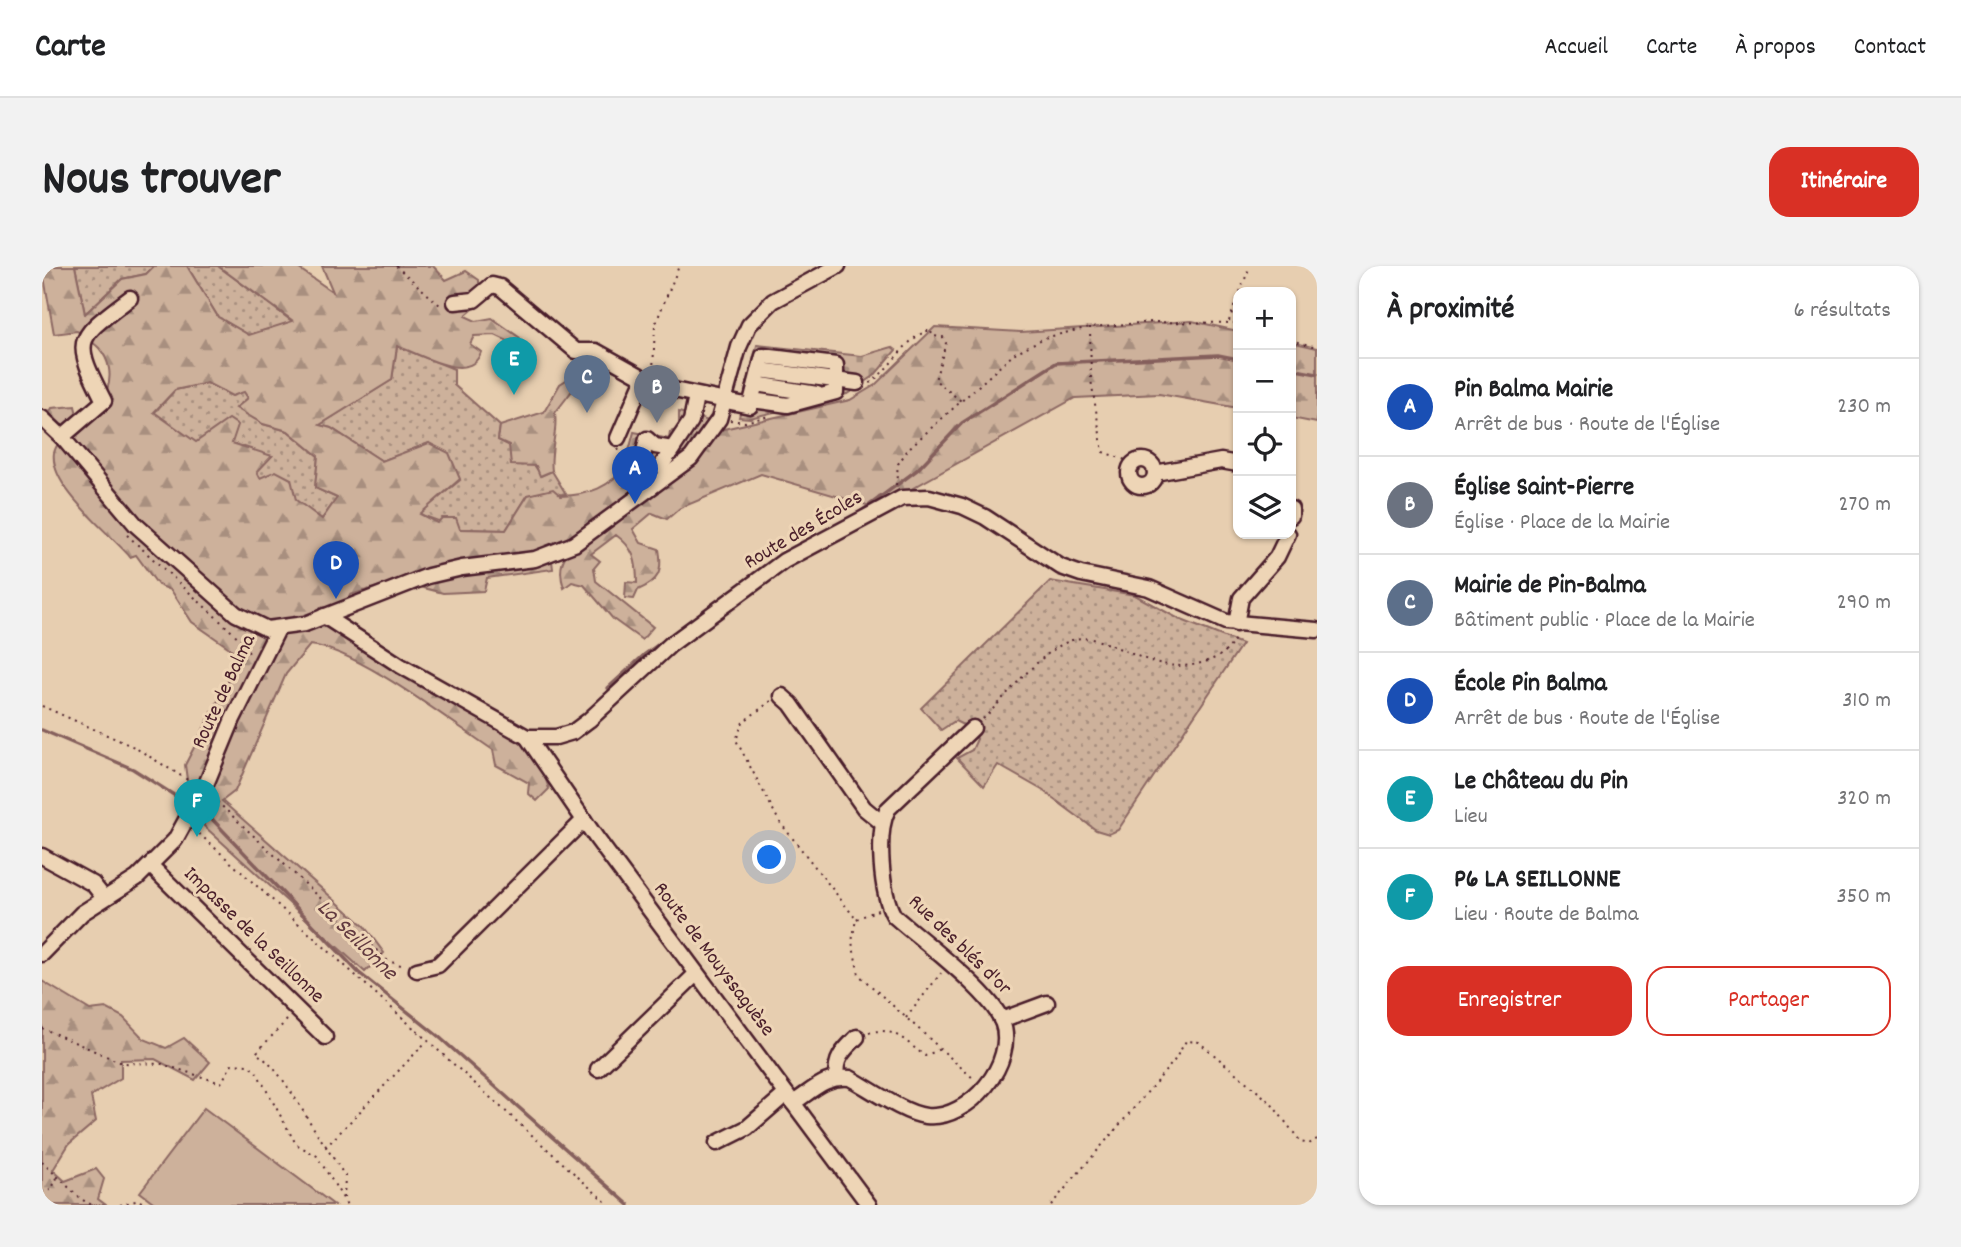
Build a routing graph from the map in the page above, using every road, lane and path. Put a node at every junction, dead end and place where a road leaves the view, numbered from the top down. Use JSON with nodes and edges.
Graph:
{"nodes":[{"id":1,"x":396,"y":266,"type":"edge"},
{"id":2,"x":679,"y":266,"type":"edge"},
{"id":3,"x":838,"y":266,"type":"edge"},
{"id":4,"x":1250,"y":266,"type":"edge"},
{"id":5,"x":1242,"y":287,"type":"edge"},
{"id":6,"x":130,"y":298,"type":"dead end"},
{"id":7,"x":455,"y":302,"type":"joint"},
{"id":8,"x":1233,"y":310,"type":"edge"},
{"id":9,"x":1229,"y":322,"type":"junction"},
{"id":10,"x":1233,"y":322,"type":"edge"},
{"id":11,"x":1090,"y":327,"type":"junction"},
{"id":12,"x":1296,"y":341,"type":"edge"},
{"id":13,"x":1317,"y":347,"type":"edge"},
{"id":14,"x":902,"y":353,"type":"dead end"},
{"id":15,"x":758,"y":377,"type":"junction"},
{"id":16,"x":836,"y":380,"type":"junction"},
{"id":17,"x":857,"y":383,"type":"dead end"},
{"id":18,"x":648,"y":386,"type":"junction"},
{"id":19,"x":824,"y":395,"type":"junction"},
{"id":20,"x":696,"y":396,"type":"junction"},
{"id":21,"x":752,"y":400,"type":"junction"},
{"id":22,"x":962,"y":401,"type":"junction"},
{"id":23,"x":726,"y":403,"type":"junction"},
{"id":24,"x":42,"y":418,"type":"edge"},
{"id":25,"x":62,"y":437,"type":"junction"},
{"id":26,"x":618,"y":438,"type":"dead end"},
{"id":27,"x":672,"y":449,"type":"junction"},
{"id":28,"x":1134,"y":463,"type":"junction"},
{"id":29,"x":1233,"y":463,"type":"edge"},
{"id":30,"x":640,"y":464,"type":"dead end"},
{"id":31,"x":661,"y":466,"type":"dead end"},
{"id":32,"x":1155,"y":473,"type":"junction"},
{"id":33,"x":895,"y":483,"type":"dead end"},
{"id":34,"x":127,"y":536,"type":"dead end"},
{"id":35,"x":1286,"y":539,"type":"edge"},
{"id":36,"x":324,"y":616,"type":"junction"},
{"id":37,"x":1239,"y":624,"type":"junction"},
{"id":38,"x":278,"y":629,"type":"junction"},
{"id":39,"x":1317,"y":630,"type":"edge"},
{"id":40,"x":251,"y":655,"type":"dead end"},
{"id":41,"x":782,"y":696,"type":"joint"},
{"id":42,"x":42,"y":706,"type":"edge"},
{"id":43,"x":973,"y":727,"type":"joint"},
{"id":44,"x":527,"y":737,"type":"junction"},
{"id":45,"x":556,"y":737,"type":"junction"},
{"id":46,"x":546,"y":759,"type":"junction"},
{"id":47,"x":201,"y":793,"type":"junction"},
{"id":48,"x":187,"y":818,"type":"junction"},
{"id":49,"x":584,"y":820,"type":"junction"},
{"id":50,"x":881,"y":822,"type":"junction"},
{"id":51,"x":42,"y":856,"type":"edge"},
{"id":52,"x":151,"y":866,"type":"junction"},
{"id":53,"x":104,"y":898,"type":"junction"},
{"id":54,"x":888,"y":906,"type":"junction"},
{"id":55,"x":856,"y":919,"type":"junction"},
{"id":56,"x":42,"y":954,"type":"edge"},
{"id":57,"x":948,"y":964,"type":"junction"},
{"id":58,"x":417,"y":970,"type":"joint"},
{"id":59,"x":696,"y":974,"type":"junction"},
{"id":60,"x":1047,"y":1003,"type":"dead end"},
{"id":61,"x":299,"y":1008,"type":"junction"},
{"id":62,"x":906,"y":1018,"type":"junction"},
{"id":63,"x":1002,"y":1020,"type":"junction"},
{"id":64,"x":42,"y":1028,"type":"edge"},
{"id":65,"x":325,"y":1037,"type":"dead end"},
{"id":66,"x":857,"y":1037,"type":"joint"},
{"id":67,"x":427,"y":1042,"type":"junction"},
{"id":68,"x":940,"y":1049,"type":"junction"},
{"id":69,"x":598,"y":1069,"type":"dead end"},
{"id":70,"x":837,"y":1076,"type":"junction"},
{"id":71,"x":983,"y":1087,"type":"junction"},
{"id":72,"x":790,"y":1098,"type":"junction"},
{"id":73,"x":1317,"y":1139,"type":"edge"},
{"id":74,"x":717,"y":1143,"type":"dead end"},
{"id":75,"x":326,"y":1147,"type":"junction"},
{"id":76,"x":42,"y":1161,"type":"edge"},
{"id":77,"x":58,"y":1177,"type":"junction"},
{"id":78,"x":42,"y":1192,"type":"edge"},
{"id":79,"x":344,"y":1199,"type":"junction"},
{"id":80,"x":92,"y":1205,"type":"edge"},
{"id":81,"x":120,"y":1205,"type":"edge"},
{"id":82,"x":145,"y":1205,"type":"edge"},
{"id":83,"x":346,"y":1205,"type":"edge"},
{"id":84,"x":609,"y":1205,"type":"edge"},
{"id":85,"x":869,"y":1205,"type":"edge"},
{"id":86,"x":1051,"y":1205,"type":"edge"}],
"edges":[{"from":1,"to":7,"type":"path"},
{"from":2,"to":18,"type":"path"},
{"from":3,"to":23,"type":"street"},
{"from":4,"to":5,"type":"path"},
{"from":6,"to":25,"type":"street"},
{"from":7,"to":18,"type":"street"},
{"from":8,"to":9,"type":"path"},
{"from":9,"to":10,"type":"path"},
{"from":9,"to":11,"type":"path"},
{"from":11,"to":22,"type":"path"},
{"from":11,"to":28,"type":"path"},
{"from":12,"to":13,"type":"path"},
{"from":14,"to":22,"type":"path"},
{"from":15,"to":16,"type":"street"},
{"from":15,"to":19,"type":"street"},
{"from":15,"to":21,"type":"street"},
{"from":16,"to":17,"type":"street"},
{"from":16,"to":19,"type":"street"},
{"from":18,"to":20,"type":"street"},
{"from":18,"to":26,"type":"street"},
{"from":19,"to":21,"type":"street"},
{"from":20,"to":23,"type":"street"},
{"from":20,"to":27,"type":"street"},
{"from":21,"to":23,"type":"street"},
{"from":22,"to":33,"type":"path"},
{"from":23,"to":36,"type":"street"},
{"from":24,"to":25,"type":"street"},
{"from":25,"to":38,"type":"street"},
{"from":27,"to":30,"type":"street"},
{"from":27,"to":31,"type":"street"},
{"from":28,"to":32,"type":"street"},
{"from":28,"to":32,"type":"street"},
{"from":29,"to":32,"type":"street"},
{"from":34,"to":40,"type":"path"},
{"from":35,"to":37,"type":"street"},
{"from":36,"to":38,"type":"street"},
{"from":36,"to":44,"type":"street","name":"Route des Écoles"},
{"from":37,"to":39,"type":"street","name":"Route des Écoles"},
{"from":37,"to":43,"type":"path"},
{"from":37,"to":45,"type":"street","name":"Route des Écoles"},
{"from":38,"to":47,"type":"street","name":"Route de Balma"},
{"from":41,"to":50,"type":"street"},
{"from":41,"to":55,"type":"path"},
{"from":42,"to":47,"type":"path"},
{"from":43,"to":50,"type":"street"},
{"from":44,"to":45,"type":"street","name":"Route des Écoles"},
{"from":44,"to":46,"type":"street","name":"Route de Mouyssaguèse"},
{"from":45,"to":46,"type":"street"},
{"from":46,"to":49,"type":"street","name":"Route de Mouyssaguèse"},
{"from":47,"to":48,"type":"street","name":"Route de Balma"},
{"from":47,"to":58,"type":"path"},
{"from":48,"to":52,"type":"street","name":"Route de Balma"},
{"from":48,"to":67,"type":"path"},
{"from":49,"to":58,"type":"street"},
{"from":49,"to":59,"type":"street","name":"Route de Mouyssaguèse"},
{"from":50,"to":54,"type":"street"},
{"from":51,"to":53,"type":"street"},
{"from":52,"to":53,"type":"street","name":"Route de Balma"},
{"from":52,"to":61,"type":"street","name":"Impasse de la Seillonne"},
{"from":53,"to":56,"type":"street","name":"Route de Balma"},
{"from":54,"to":55,"type":"path"},
{"from":54,"to":57,"type":"street","name":"Rue des blés d'or"},
{"from":55,"to":62,"type":"path"},
{"from":57,"to":62,"type":"path"},
{"from":57,"to":63,"type":"street","name":"Rue des blés d'or"},
{"from":59,"to":69,"type":"street"},
{"from":59,"to":72,"type":"street","name":"Route de Mouyssaguèse"},
{"from":60,"to":63,"type":"street"},
{"from":61,"to":65,"type":"street","name":"Impasse de la Seillonne"},
{"from":61,"to":75,"type":"path"},
{"from":62,"to":68,"type":"path"},
{"from":63,"to":71,"type":"street","name":"Rue des blés d'or"},
{"from":64,"to":79,"type":"path"},
{"from":66,"to":68,"type":"path"},
{"from":66,"to":70,"type":"street"},
{"from":67,"to":75,"type":"path"},
{"from":67,"to":84,"type":"path"},
{"from":68,"to":71,"type":"path"},
{"from":70,"to":71,"type":"street","name":"Rue des blés d'or"},
{"from":70,"to":72,"type":"street"},
{"from":72,"to":74,"type":"street"},
{"from":72,"to":85,"type":"street","name":"Route de Mouyssaguèse"},
{"from":73,"to":86,"type":"path"},
{"from":75,"to":79,"type":"path"},
{"from":76,"to":77,"type":"path"},
{"from":77,"to":78,"type":"path"},
{"from":77,"to":80,"type":"path"},
{"from":79,"to":83,"type":"path"},
{"from":81,"to":82,"type":"path"}]}
